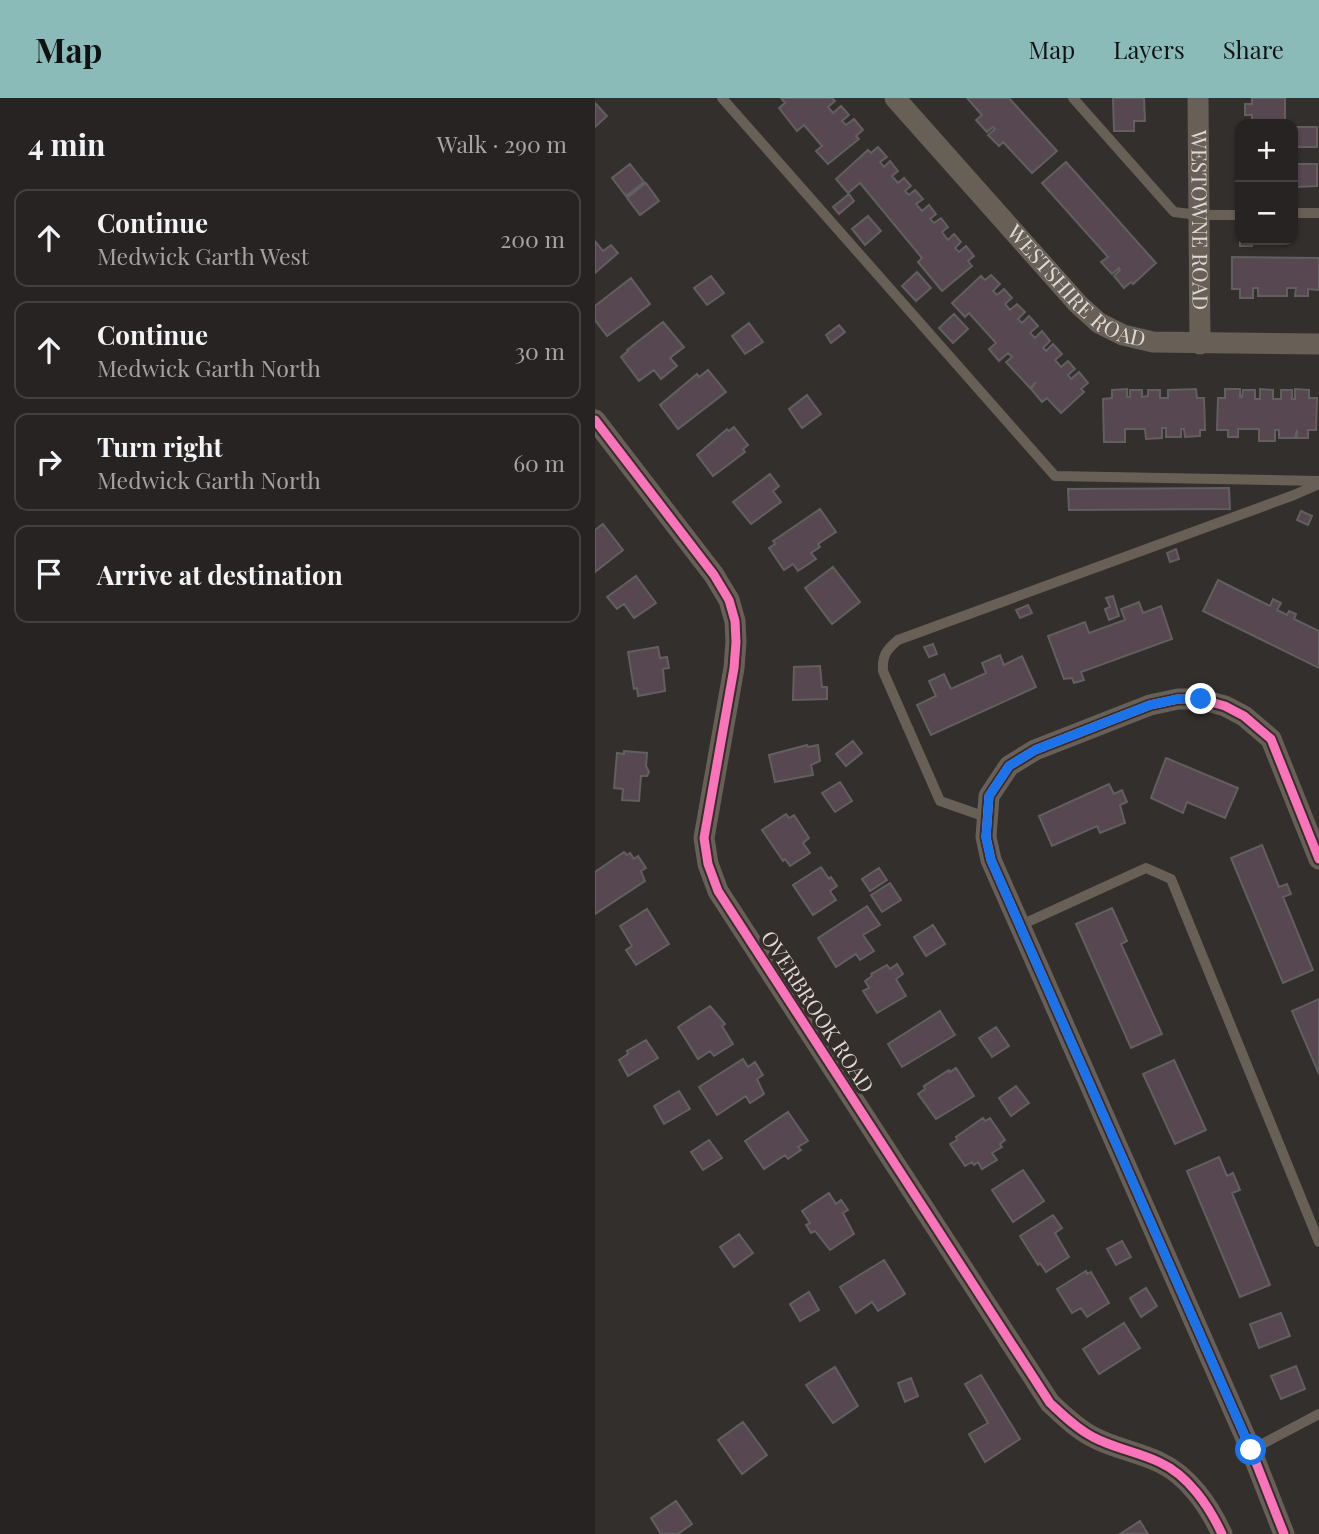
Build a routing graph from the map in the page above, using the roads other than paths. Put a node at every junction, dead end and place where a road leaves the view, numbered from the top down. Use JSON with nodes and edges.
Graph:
{"nodes":[{"id":1,"x":722,"y":98,"type":"edge"},
{"id":2,"x":895,"y":98,"type":"edge"},
{"id":3,"x":1073,"y":98,"type":"edge"},
{"id":4,"x":1198,"y":98,"type":"edge"},
{"id":5,"x":1298,"y":213,"type":"edge"},
{"id":6,"x":1319,"y":213,"type":"edge"},
{"id":7,"x":1198,"y":215,"type":"junction"},
{"id":8,"x":1235,"y":215,"type":"edge"},
{"id":9,"x":1200,"y":344,"type":"junction"},
{"id":10,"x":1319,"y":344,"type":"edge"},
{"id":11,"x":595,"y":420,"type":"edge"},
{"id":12,"x":1319,"y":482,"type":"edge"},
{"id":13,"x":986,"y":817,"type":"junction"},
{"id":14,"x":1319,"y":859,"type":"edge"},
{"id":15,"x":1021,"y":925,"type":"junction"},
{"id":16,"x":1319,"y":1242,"type":"edge"},
{"id":17,"x":1319,"y":1414,"type":"edge"},
{"id":18,"x":1251,"y":1450,"type":"junction"},
{"id":19,"x":1222,"y":1534,"type":"edge"},
{"id":20,"x":1284,"y":1534,"type":"edge"}],
"edges":[{"from":1,"to":12,"type":"lane"},
{"from":2,"to":9,"type":"street","name":"WESTSHIRE ROAD"},
{"from":3,"to":7,"type":"lane"},
{"from":4,"to":7,"type":"street","name":"WESTOWNE ROAD"},
{"from":5,"to":6,"type":"lane"},
{"from":7,"to":8,"type":"lane"},
{"from":7,"to":9,"type":"street","name":"WESTOWNE ROAD"},
{"from":9,"to":10,"type":"street","name":"WESTSHIRE ROAD"},
{"from":11,"to":19,"type":"street","name":"OVERBROOK ROAD"},
{"from":12,"to":13,"type":"lane"},
{"from":13,"to":14,"type":"street"},
{"from":13,"to":15,"type":"street"},
{"from":15,"to":16,"type":"lane"},
{"from":15,"to":18,"type":"street"},
{"from":17,"to":18,"type":"lane"},
{"from":18,"to":20,"type":"street"}]}
